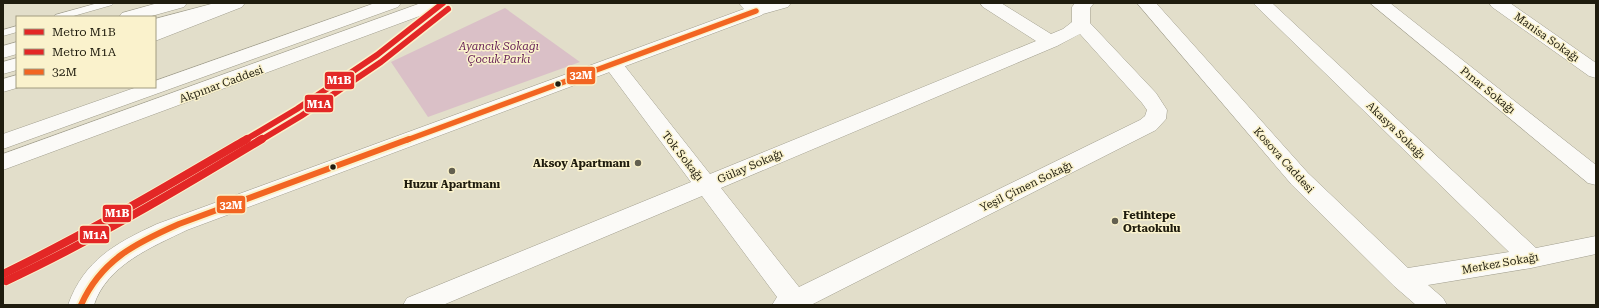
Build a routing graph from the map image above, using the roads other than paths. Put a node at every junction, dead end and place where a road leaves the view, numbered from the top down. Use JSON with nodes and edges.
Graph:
{"nodes":[{"id":1,"x":109,"y":3,"type":"edge"},
{"id":2,"x":179,"y":3,"type":"edge"},
{"id":3,"x":235,"y":3,"type":"edge"},
{"id":4,"x":392,"y":3,"type":"edge"},
{"id":5,"x":438,"y":3,"type":"edge"},
{"id":6,"x":782,"y":3,"type":"edge"},
{"id":7,"x":989,"y":3,"type":"edge"},
{"id":8,"x":1146,"y":3,"type":"edge"},
{"id":9,"x":1262,"y":3,"type":"edge"},
{"id":10,"x":1379,"y":3,"type":"edge"},
{"id":11,"x":1498,"y":3,"type":"edge"},
{"id":12,"x":752,"y":7,"type":"edge"},
{"id":13,"x":1083,"y":14,"type":"edge"},
{"id":14,"x":63,"y":16,"type":"edge"},
{"id":15,"x":132,"y":16,"type":"edge"},
{"id":16,"x":156,"y":25,"type":"edge"},
{"id":17,"x":16,"y":29,"type":"edge"},
{"id":18,"x":3,"y":33,"type":"edge"},
{"id":19,"x":156,"y":35,"type":"edge"},
{"id":20,"x":1050,"y":42,"type":"junction"},
{"id":21,"x":16,"y":48,"type":"edge"},
{"id":22,"x":3,"y":52,"type":"edge"},
{"id":23,"x":16,"y":64,"type":"edge"},
{"id":24,"x":613,"y":64,"type":"junction"},
{"id":25,"x":3,"y":68,"type":"edge"},
{"id":26,"x":1596,"y":72,"type":"edge"},
{"id":27,"x":16,"y":81,"type":"edge"},
{"id":28,"x":3,"y":86,"type":"edge"},
{"id":29,"x":156,"y":87,"type":"edge"},
{"id":30,"x":154,"y":88,"type":"edge"},
{"id":31,"x":3,"y":142,"type":"edge"},
{"id":32,"x":3,"y":162,"type":"edge"},
{"id":33,"x":1596,"y":177,"type":"edge"},
{"id":34,"x":706,"y":185,"type":"junction"},
{"id":35,"x":1596,"y":245,"type":"edge"},
{"id":36,"x":1530,"y":258,"type":"junction"},
{"id":37,"x":1403,"y":279,"type":"junction"},
{"id":38,"x":792,"y":303,"type":"edge"},
{"id":39,"x":81,"y":305,"type":"edge"},
{"id":40,"x":416,"y":305,"type":"edge"},
{"id":41,"x":1434,"y":305,"type":"edge"}],
"edges":[{"from":1,"to":14,"type":"lane"},
{"from":2,"to":15,"type":"street"},
{"from":3,"to":16,"type":"street"},
{"from":3,"to":19,"type":"street"},
{"from":4,"to":29,"type":"street","name":"Akpınar Caddesi"},
{"from":5,"to":32,"type":"street","name":"Akpınar Caddesi"},
{"from":6,"to":12,"type":"street"},
{"from":7,"to":20,"type":"street"},
{"from":8,"to":37,"type":"street","name":"Kosova Caddesi"},
{"from":9,"to":36,"type":"street","name":"Akasya Sokağı"},
{"from":10,"to":33,"type":"street","name":"Pınar Sokağı"},
{"from":11,"to":26,"type":"street","name":"Manisa Sokağı"},
{"from":12,"to":24,"type":"street"},
{"from":13,"to":20,"type":"street","name":"Gülay Sokağı"},
{"from":13,"to":38,"type":"street","name":"Yeşil Çimen Sokağı"},
{"from":17,"to":18,"type":"lane"},
{"from":20,"to":34,"type":"street","name":"Gülay Sokağı"},
{"from":21,"to":22,"type":"street"},
{"from":23,"to":25,"type":"street"},
{"from":24,"to":34,"type":"street","name":"Tok Sokağı"},
{"from":24,"to":39,"type":"street"},
{"from":27,"to":28,"type":"street"},
{"from":30,"to":31,"type":"street","name":"Akpınar Caddesi"},
{"from":34,"to":38,"type":"street","name":"Tok Sokağı"},
{"from":34,"to":40,"type":"street","name":"Gülay Sokağı"},
{"from":35,"to":36,"type":"street","name":"Merkez Sokağı"},
{"from":36,"to":37,"type":"street","name":"Merkez Sokağı"},
{"from":37,"to":41,"type":"street","name":"Kosova Caddesi"}]}
